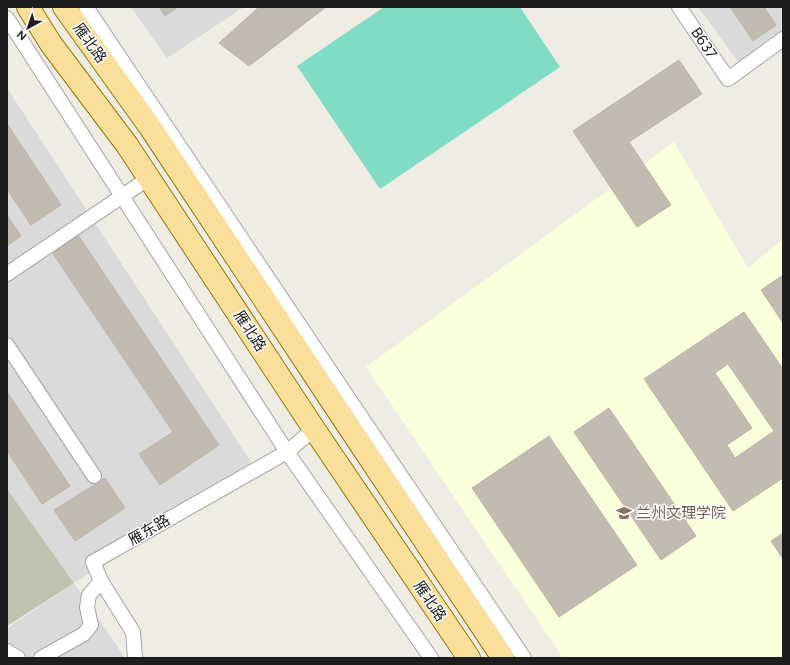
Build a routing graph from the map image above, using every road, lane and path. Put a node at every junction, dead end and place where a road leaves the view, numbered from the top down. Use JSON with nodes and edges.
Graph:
{"nodes":[{"id":1,"x":28,"y":7,"type":"edge"},
{"id":2,"x":64,"y":7,"type":"edge"},
{"id":3,"x":86,"y":7,"type":"edge"},
{"id":4,"x":679,"y":7,"type":"edge"},
{"id":5,"x":7,"y":18,"type":"edge"},
{"id":6,"x":783,"y":39,"type":"edge"},
{"id":7,"x":149,"y":178,"type":"junction"},
{"id":8,"x":122,"y":196,"type":"junction"},
{"id":9,"x":7,"y":274,"type":"edge"},
{"id":10,"x":7,"y":345,"type":"edge"},
{"id":11,"x":314,"y":429,"type":"junction"},
{"id":12,"x":287,"y":452,"type":"junction"},
{"id":13,"x":94,"y":476,"type":"dead end"},
{"id":14,"x":101,"y":582,"type":"junction"},
{"id":15,"x":7,"y":651,"type":"edge"},
{"id":16,"x":18,"y":658,"type":"edge"},
{"id":17,"x":41,"y":658,"type":"edge"},
{"id":18,"x":135,"y":658,"type":"edge"},
{"id":19,"x":431,"y":658,"type":"edge"},
{"id":20,"x":469,"y":658,"type":"edge"},
{"id":21,"x":503,"y":658,"type":"edge"},
{"id":22,"x":524,"y":658,"type":"edge"}],
"edges":[{"from":1,"to":7,"type":"main road","name":"雁北路"},
{"from":2,"to":21,"type":"main road","name":"雁北路"},
{"from":3,"to":22,"type":"street"},
{"from":4,"to":6,"type":"street","name":"B637"},
{"from":5,"to":8,"type":"street"},
{"from":7,"to":8,"type":"street"},
{"from":7,"to":11,"type":"main road","name":"雁北路"},
{"from":8,"to":9,"type":"street"},
{"from":8,"to":12,"type":"street"},
{"from":10,"to":13,"type":"street"},
{"from":11,"to":12,"type":"street","name":"雁东路"},
{"from":11,"to":20,"type":"main road","name":"雁北路"},
{"from":12,"to":14,"type":"street","name":"雁东路"},
{"from":12,"to":19,"type":"street"},
{"from":14,"to":17,"type":"street"},
{"from":14,"to":18,"type":"street"},
{"from":15,"to":16,"type":"street"}]}
